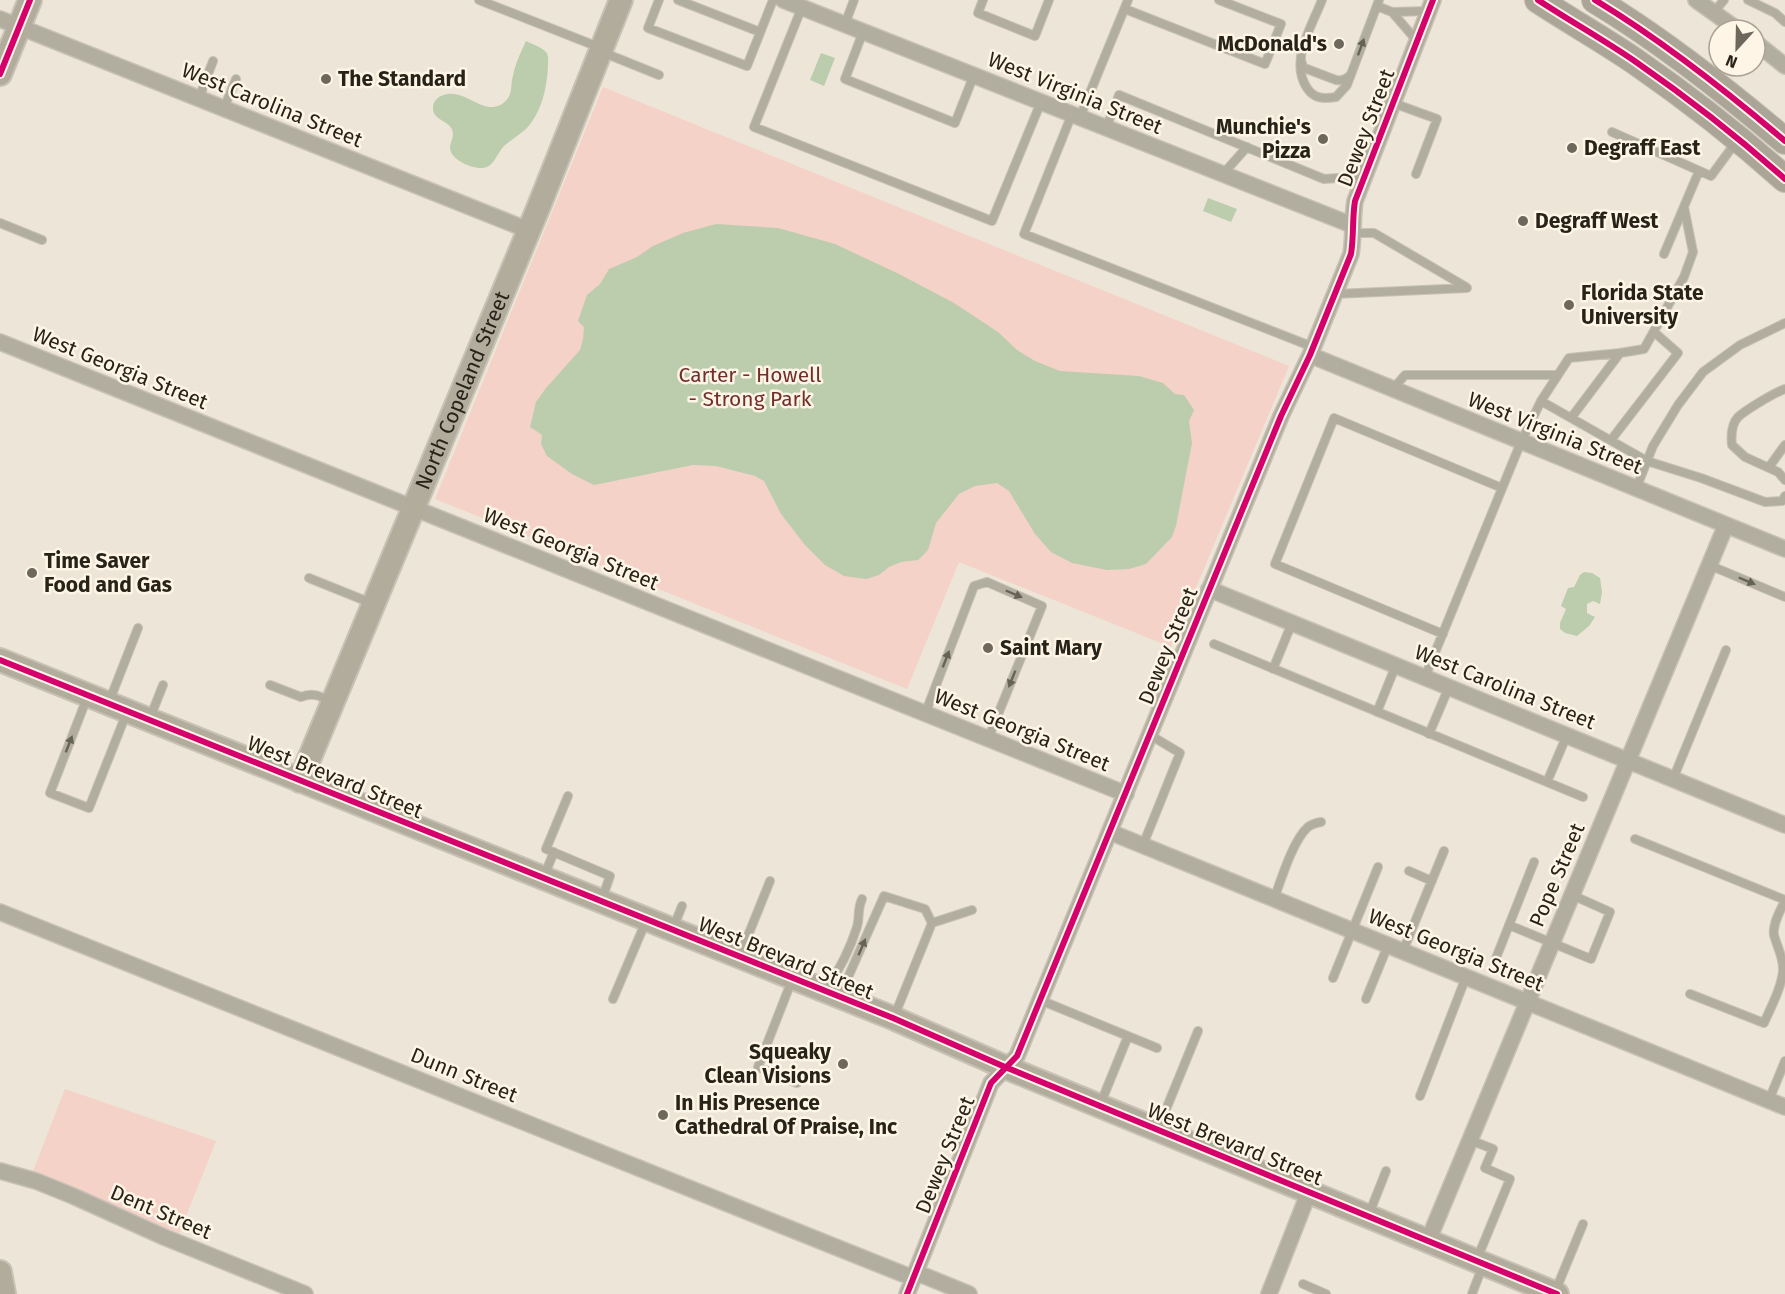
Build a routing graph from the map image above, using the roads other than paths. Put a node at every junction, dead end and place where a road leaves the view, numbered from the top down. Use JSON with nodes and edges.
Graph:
{"nodes":[{"id":1,"x":30,"y":0,"type":"edge"},
{"id":2,"x":479,"y":0,"type":"edge"},
{"id":3,"x":621,"y":0,"type":"edge"},
{"id":4,"x":659,"y":0,"type":"edge"},
{"id":5,"x":678,"y":0,"type":"edge"},
{"id":6,"x":773,"y":0,"type":"edge"},
{"id":7,"x":783,"y":0,"type":"edge"},
{"id":8,"x":854,"y":0,"type":"edge"},
{"id":9,"x":983,"y":0,"type":"edge"},
{"id":10,"x":1049,"y":0,"type":"edge"},
{"id":11,"x":1128,"y":0,"type":"edge"},
{"id":12,"x":1219,"y":0,"type":"edge"},
{"id":13,"x":1322,"y":0,"type":"edge"},
{"id":14,"x":1538,"y":0,"type":"edge"},
{"id":15,"x":1595,"y":0,"type":"edge"},
{"id":16,"x":1696,"y":0,"type":"edge"},
{"id":17,"x":1724,"y":0,"type":"edge"},
{"id":18,"x":1748,"y":0,"type":"edge"},
{"id":19,"x":697,"y":3,"type":"edge"},
{"id":20,"x":1378,"y":3,"type":"edge"},
{"id":21,"x":1431,"y":6,"type":"edge"},
{"id":22,"x":802,"y":7,"type":"junction"},
{"id":23,"x":1125,"y":9,"type":"junction"},
{"id":24,"x":1392,"y":12,"type":"junction"},
{"id":25,"x":1714,"y":12,"type":"junction"},
{"id":26,"x":1722,"y":18,"type":"edge"},
{"id":27,"x":10,"y":22,"type":"edge"},
{"id":28,"x":1785,"y":22,"type":"edge"},
{"id":29,"x":845,"y":24,"type":"junction"},
{"id":30,"x":760,"y":32,"type":"junction"},
{"id":31,"x":863,"y":32,"type":"junction"},
{"id":32,"x":1417,"y":41,"type":"junction"},
{"id":33,"x":601,"y":50,"type":"junction"},
{"id":34,"x":1301,"y":52,"type":"junction"},
{"id":35,"x":1767,"y":52,"type":"edge"},
{"id":36,"x":213,"y":61,"type":"dead end"},
{"id":37,"x":1785,"y":66,"type":"edge"},
{"id":38,"x":1352,"y":73,"type":"junction"},
{"id":39,"x":0,"y":74,"type":"edge"},
{"id":40,"x":658,"y":75,"type":"dead end"},
{"id":41,"x":974,"y":75,"type":"junction"},
{"id":42,"x":236,"y":79,"type":"dead end"},
{"id":43,"x":199,"y":98,"type":"junction"},
{"id":44,"x":1041,"y":102,"type":"junction"},
{"id":45,"x":1393,"y":103,"type":"junction"},
{"id":46,"x":224,"y":108,"type":"junction"},
{"id":47,"x":1076,"y":116,"type":"junction"},
{"id":48,"x":1106,"y":128,"type":"junction"},
{"id":49,"x":1612,"y":132,"type":"dead end"},
{"id":50,"x":1738,"y":139,"type":"junction"},
{"id":51,"x":1785,"y":141,"type":"edge"},
{"id":52,"x":1247,"y":147,"type":"junction"},
{"id":53,"x":1699,"y":171,"type":"junction"},
{"id":54,"x":1223,"y":174,"type":"junction"},
{"id":55,"x":1416,"y":174,"type":"dead end"},
{"id":56,"x":1365,"y":176,"type":"junction"},
{"id":57,"x":1785,"y":179,"type":"edge"},
{"id":58,"x":1684,"y":207,"type":"junction"},
{"id":59,"x":0,"y":223,"type":"edge"},
{"id":60,"x":1353,"y":229,"type":"junction"},
{"id":61,"x":528,"y":230,"type":"junction"},
{"id":62,"x":42,"y":240,"type":"dead end"},
{"id":63,"x":1664,"y":254,"type":"dead end"},
{"id":64,"x":1335,"y":294,"type":"junction"},
{"id":65,"x":1785,"y":323,"type":"edge"},
{"id":66,"x":1654,"y":332,"type":"junction"},
{"id":67,"x":0,"y":342,"type":"edge"},
{"id":68,"x":1312,"y":351,"type":"junction"},
{"id":69,"x":1620,"y":353,"type":"junction"},
{"id":70,"x":1558,"y":375,"type":"junction"},
{"id":71,"x":1393,"y":389,"type":"junction"},
{"id":72,"x":1785,"y":389,"type":"edge"},
{"id":73,"x":1541,"y":401,"type":"junction"},
{"id":74,"x":1571,"y":418,"type":"junction"},
{"id":75,"x":1611,"y":440,"type":"junction"},
{"id":76,"x":1521,"y":442,"type":"junction"},
{"id":77,"x":1785,"y":445,"type":"edge"},
{"id":78,"x":1647,"y":461,"type":"junction"},
{"id":79,"x":1769,"y":467,"type":"junction"},
{"id":80,"x":1785,"y":480,"type":"edge"},
{"id":81,"x":1502,"y":488,"type":"junction"},
{"id":82,"x":1636,"y":489,"type":"junction"},
{"id":83,"x":1785,"y":496,"type":"edge"},
{"id":84,"x":413,"y":508,"type":"junction"},
{"id":85,"x":1726,"y":525,"type":"junction"},
{"id":86,"x":1785,"y":549,"type":"edge"},
{"id":87,"x":1709,"y":565,"type":"junction"},
{"id":88,"x":309,"y":578,"type":"dead end"},
{"id":89,"x":1209,"y":589,"type":"junction"},
{"id":90,"x":1785,"y":597,"type":"edge"},
{"id":91,"x":373,"y":604,"type":"junction"},
{"id":92,"x":1292,"y":623,"type":"junction"},
{"id":93,"x":138,"y":628,"type":"dead end"},
{"id":94,"x":1443,"y":634,"type":"junction"},
{"id":95,"x":1214,"y":644,"type":"dead end"},
{"id":96,"x":1726,"y":650,"type":"dead end"},
{"id":97,"x":0,"y":660,"type":"edge"},
{"id":98,"x":1396,"y":665,"type":"junction"},
{"id":99,"x":1273,"y":669,"type":"junction"},
{"id":100,"x":1425,"y":677,"type":"junction"},
{"id":101,"x":163,"y":685,"type":"dead end"},
{"id":102,"x":270,"y":686,"type":"dead end"},
{"id":103,"x":1449,"y":687,"type":"junction"},
{"id":104,"x":332,"y":702,"type":"junction"},
{"id":105,"x":108,"y":703,"type":"junction"},
{"id":106,"x":1377,"y":712,"type":"junction"},
{"id":107,"x":925,"y":714,"type":"junction"},
{"id":108,"x":149,"y":720,"type":"junction"},
{"id":109,"x":1429,"y":734,"type":"junction"},
{"id":110,"x":1150,"y":735,"type":"junction"},
{"id":111,"x":1567,"y":735,"type":"junction"},
{"id":112,"x":988,"y":739,"type":"junction"},
{"id":113,"x":1628,"y":760,"type":"junction"},
{"id":114,"x":1673,"y":779,"type":"junction"},
{"id":115,"x":300,"y":781,"type":"junction"},
{"id":116,"x":1547,"y":782,"type":"junction"},
{"id":117,"x":1126,"y":794,"type":"junction"},
{"id":118,"x":568,"y":796,"type":"dead end"},
{"id":119,"x":1583,"y":797,"type":"dead end"},
{"id":120,"x":1321,"y":822,"type":"dead end"},
{"id":121,"x":1785,"y":825,"type":"edge"},
{"id":122,"x":1110,"y":832,"type":"junction"},
{"id":123,"x":1635,"y":839,"type":"dead end"},
{"id":124,"x":1143,"y":845,"type":"junction"},
{"id":125,"x":1444,"y":851,"type":"dead end"},
{"id":126,"x":554,"y":852,"type":"junction"},
{"id":127,"x":1534,"y":862,"type":"dead end"},
{"id":128,"x":1378,"y":867,"type":"dead end"},
{"id":129,"x":1409,"y":871,"type":"dead end"},
{"id":130,"x":543,"y":878,"type":"junction"},
{"id":131,"x":770,"y":881,"type":"dead end"},
{"id":132,"x":1432,"y":881,"type":"junction"},
{"id":133,"x":1572,"y":895,"type":"junction"},
{"id":134,"x":862,"y":899,"type":"dead end"},
{"id":135,"x":1274,"y":899,"type":"junction"},
{"id":136,"x":601,"y":902,"type":"junction"},
{"id":137,"x":682,"y":906,"type":"dead end"},
{"id":138,"x":972,"y":910,"type":"dead end"},
{"id":139,"x":0,"y":912,"type":"edge"},
{"id":140,"x":646,"y":920,"type":"junction"},
{"id":141,"x":932,"y":922,"type":"junction"},
{"id":142,"x":1509,"y":925,"type":"junction"},
{"id":143,"x":672,"y":930,"type":"junction"},
{"id":144,"x":1353,"y":930,"type":"junction"},
{"id":145,"x":1552,"y":943,"type":"junction"},
{"id":146,"x":1388,"y":945,"type":"junction"},
{"id":147,"x":1403,"y":951,"type":"junction"},
{"id":148,"x":740,"y":957,"type":"junction"},
{"id":149,"x":1496,"y":958,"type":"dead end"},
{"id":150,"x":1466,"y":977,"type":"junction"},
{"id":151,"x":1333,"y":978,"type":"dead end"},
{"id":152,"x":793,"y":979,"type":"junction"},
{"id":153,"x":1690,"y":994,"type":"dead end"},
{"id":154,"x":832,"y":995,"type":"junction"},
{"id":155,"x":613,"y":999,"type":"dead end"},
{"id":156,"x":1366,"y":999,"type":"dead end"},
{"id":157,"x":1040,"y":1000,"type":"junction"},
{"id":158,"x":1527,"y":1002,"type":"junction"},
{"id":159,"x":893,"y":1018,"type":"junction"},
{"id":160,"x":1198,"y":1031,"type":"dead end"},
{"id":161,"x":1128,"y":1036,"type":"junction"},
{"id":162,"x":1157,"y":1048,"type":"dead end"},
{"id":163,"x":1785,"y":1061,"type":"edge"},
{"id":164,"x":1005,"y":1067,"type":"junction"},
{"id":165,"x":797,"y":1083,"type":"dead end"},
{"id":166,"x":1420,"y":1096,"type":"dead end"},
{"id":167,"x":1769,"y":1100,"type":"junction"},
{"id":168,"x":1100,"y":1106,"type":"junction"},
{"id":169,"x":1785,"y":1107,"type":"edge"},
{"id":170,"x":1157,"y":1130,"type":"junction"},
{"id":171,"x":1470,"y":1140,"type":"junction"},
{"id":172,"x":0,"y":1171,"type":"edge"},
{"id":173,"x":1386,"y":1171,"type":"dead end"},
{"id":174,"x":1309,"y":1192,"type":"junction"},
{"id":175,"x":1368,"y":1217,"type":"junction"},
{"id":176,"x":1583,"y":1224,"type":"dead end"},
{"id":177,"x":1428,"y":1241,"type":"junction"},
{"id":178,"x":1480,"y":1263,"type":"junction"},
{"id":179,"x":0,"y":1272,"type":"edge"},
{"id":180,"x":914,"y":1275,"type":"junction"},
{"id":181,"x":1303,"y":1284,"type":"dead end"},
{"id":182,"x":4,"y":1294,"type":"edge"},
{"id":183,"x":305,"y":1294,"type":"edge"},
{"id":184,"x":907,"y":1294,"type":"edge"},
{"id":185,"x":969,"y":1294,"type":"edge"},
{"id":186,"x":1269,"y":1294,"type":"edge"},
{"id":187,"x":1326,"y":1294,"type":"edge"},
{"id":188,"x":1472,"y":1294,"type":"edge"},
{"id":189,"x":1556,"y":1294,"type":"edge"}],
"edges":[{"from":1,"to":27,"type":"street"},
{"from":2,"to":33,"type":"lane"},
{"from":3,"to":33,"type":"street","name":"North Copeland Street"},
{"from":4,"to":30,"type":"lane"},
{"from":5,"to":19,"type":"lane"},
{"from":6,"to":30,"type":"lane"},
{"from":7,"to":22,"type":"street","name":"West Virginia Street"},
{"from":8,"to":29,"type":"lane"},
{"from":9,"to":10,"type":"lane"},
{"from":11,"to":23,"type":"lane"},
{"from":12,"to":23,"type":"lane"},
{"from":13,"to":34,"type":"lane"},
{"from":14,"to":50,"type":"main road"},
{"from":15,"to":51,"type":"main road"},
{"from":16,"to":25,"type":"street"},
{"from":17,"to":25,"type":"lane"},
{"from":18,"to":28,"type":"lane"},
{"from":19,"to":30,"type":"lane"},
{"from":20,"to":24,"type":"lane"},
{"from":38,"to":20,"type":"lane","one_way":true},
{"from":21,"to":24,"type":"lane"},
{"from":21,"to":32,"type":"street","name":"Dewey Street"},
{"from":22,"to":29,"type":"street","name":"West Virginia Street"},
{"from":22,"to":44,"type":"lane"},
{"from":23,"to":47,"type":"lane"},
{"from":24,"to":32,"type":"lane"},
{"from":25,"to":26,"type":"street"},
{"from":27,"to":39,"type":"street"},
{"from":27,"to":43,"type":"street","name":"West Carolina Street"},
{"from":29,"to":31,"type":"street","name":"West Virginia Street"},
{"from":31,"to":41,"type":"street","name":"West Virginia Street"},
{"from":31,"to":41,"type":"lane"},
{"from":32,"to":45,"type":"street","name":"Dewey Street"},
{"from":33,"to":40,"type":"lane"},
{"from":33,"to":61,"type":"street","name":"North Copeland Street"},
{"from":34,"to":38,"type":"lane"},
{"from":34,"to":38,"type":"lane"},
{"from":35,"to":37,"type":"street"},
{"from":36,"to":43,"type":"lane"},
{"from":41,"to":44,"type":"street","name":"West Virginia Street"},
{"from":42,"to":46,"type":"lane"},
{"from":43,"to":46,"type":"street","name":"West Carolina Street"},
{"from":44,"to":47,"type":"street","name":"West Virginia Street"},
{"from":45,"to":55,"type":"lane"},
{"from":45,"to":56,"type":"street","name":"Dewey Street"},
{"from":46,"to":61,"type":"street","name":"West Carolina Street"},
{"from":47,"to":48,"type":"street","name":"West Virginia Street"},
{"from":47,"to":68,"type":"lane"},
{"from":48,"to":52,"type":"lane"},
{"from":48,"to":54,"type":"street","name":"West Virginia Street"},
{"from":49,"to":53,"type":"lane"},
{"from":50,"to":53,"type":"lane"},
{"from":50,"to":57,"type":"main road"},
{"from":52,"to":54,"type":"lane"},
{"from":52,"to":56,"type":"lane"},
{"from":53,"to":58,"type":"lane"},
{"from":54,"to":60,"type":"street","name":"West Virginia Street"},
{"from":56,"to":60,"type":"street","name":"Dewey Street"},
{"from":58,"to":63,"type":"lane"},
{"from":58,"to":66,"type":"lane"},
{"from":59,"to":62,"type":"lane"},
{"from":60,"to":64,"type":"street","name":"Dewey Street"},
{"from":60,"to":64,"type":"lane"},
{"from":61,"to":84,"type":"street","name":"North Copeland Street"},
{"from":64,"to":68,"type":"street","name":"Dewey Street"},
{"from":65,"to":78,"type":"lane"},
{"from":66,"to":69,"type":"lane"},
{"from":66,"to":75,"type":"lane"},
{"from":67,"to":84,"type":"street","name":"West Georgia Street"},
{"from":68,"to":71,"type":"street","name":"West Virginia Street"},
{"from":68,"to":89,"type":"street","name":"Dewey Street"},
{"from":69,"to":70,"type":"lane"},
{"from":69,"to":74,"type":"lane"},
{"from":70,"to":71,"type":"lane"},
{"from":70,"to":73,"type":"lane"},
{"from":71,"to":76,"type":"street","name":"West Virginia Street"},
{"from":72,"to":79,"type":"lane"},
{"from":73,"to":74,"type":"lane"},
{"from":73,"to":76,"type":"lane"},
{"from":74,"to":75,"type":"lane"},
{"from":75,"to":78,"type":"lane"},
{"from":76,"to":81,"type":"lane"},
{"from":76,"to":82,"type":"street","name":"West Virginia Street"},
{"from":77,"to":79,"type":"lane"},
{"from":78,"to":82,"type":"lane"},
{"from":78,"to":83,"type":"lane"},
{"from":79,"to":80,"type":"lane"},
{"from":81,"to":94,"type":"lane"},
{"from":81,"to":94,"type":"lane"},
{"from":82,"to":85,"type":"street","name":"West Virginia Street"},
{"from":84,"to":91,"type":"street","name":"North Copeland Street"},
{"from":84,"to":107,"type":"street","name":"West Georgia Street"},
{"from":85,"to":86,"type":"street","name":"West Virginia Street"},
{"from":85,"to":87,"type":"street","name":"Pope Street"},
{"from":87,"to":90,"type":"lane","one_way":true},
{"from":87,"to":113,"type":"street","name":"Pope Street"},
{"from":88,"to":91,"type":"lane"},
{"from":89,"to":92,"type":"street","name":"West Carolina Street"},
{"from":89,"to":110,"type":"street","name":"Dewey Street"},
{"from":91,"to":104,"type":"street","name":"North Copeland Street"},
{"from":92,"to":98,"type":"street","name":"West Carolina Street"},
{"from":92,"to":99,"type":"lane"},
{"from":93,"to":105,"type":"lane"},
{"from":94,"to":100,"type":"lane"},
{"from":95,"to":99,"type":"lane"},
{"from":96,"to":114,"type":"lane"},
{"from":97,"to":105,"type":"street","name":"West Brevard Street"},
{"from":98,"to":100,"type":"street","name":"West Carolina Street"},
{"from":98,"to":106,"type":"lane"},
{"from":99,"to":106,"type":"lane"},
{"from":100,"to":103,"type":"street","name":"West Carolina Street"},
{"from":101,"to":108,"type":"lane"},
{"from":102,"to":104,"type":"lane"},
{"from":103,"to":109,"type":"lane"},
{"from":103,"to":111,"type":"street","name":"West Carolina Street"},
{"from":104,"to":115,"type":"street","name":"North Copeland Street"},
{"from":105,"to":105,"type":"lane","one_way":true},
{"from":105,"to":108,"type":"street","name":"West Brevard Street"},
{"from":106,"to":109,"type":"lane"},
{"from":107,"to":112,"type":"street","name":"West Georgia Street"},
{"from":107,"to":112,"type":"lane","one_way":true},
{"from":108,"to":115,"type":"street","name":"West Brevard Street"},
{"from":109,"to":116,"type":"lane"},
{"from":110,"to":117,"type":"street","name":"Dewey Street"},
{"from":110,"to":124,"type":"lane"},
{"from":111,"to":113,"type":"street","name":"West Carolina Street"},
{"from":111,"to":116,"type":"lane"},
{"from":112,"to":117,"type":"street","name":"West Georgia Street"},
{"from":113,"to":114,"type":"street","name":"West Carolina Street"},
{"from":113,"to":133,"type":"street","name":"Pope Street"},
{"from":114,"to":121,"type":"street","name":"West Carolina Street"},
{"from":115,"to":130,"type":"street","name":"West Brevard Street"},
{"from":116,"to":119,"type":"lane"},
{"from":117,"to":122,"type":"street","name":"Dewey Street"},
{"from":118,"to":126,"type":"lane"},
{"from":120,"to":135,"type":"lane"},
{"from":122,"to":124,"type":"street","name":"West Georgia Street"},
{"from":122,"to":157,"type":"street","name":"Dewey Street"},
{"from":123,"to":153,"type":"lane"},
{"from":124,"to":135,"type":"street","name":"West Georgia Street"},
{"from":125,"to":132,"type":"lane"},
{"from":126,"to":130,"type":"lane"},
{"from":126,"to":136,"type":"lane"},
{"from":127,"to":142,"type":"lane"},
{"from":128,"to":144,"type":"lane"},
{"from":129,"to":132,"type":"lane"},
{"from":130,"to":136,"type":"street","name":"West Brevard Street"},
{"from":131,"to":148,"type":"lane"},
{"from":132,"to":147,"type":"lane"},
{"from":133,"to":145,"type":"street","name":"Pope Street"},
{"from":133,"to":145,"type":"lane"},
{"from":134,"to":154,"type":"lane"},
{"from":135,"to":144,"type":"street","name":"West Georgia Street"},
{"from":136,"to":140,"type":"street","name":"West Brevard Street"},
{"from":137,"to":143,"type":"lane"},
{"from":138,"to":141,"type":"lane"},
{"from":139,"to":180,"type":"street","name":"Dunn Street"},
{"from":140,"to":143,"type":"street","name":"West Brevard Street"},
{"from":140,"to":155,"type":"lane"},
{"from":154,"to":141,"type":"lane","one_way":true},
{"from":141,"to":159,"type":"lane"},
{"from":142,"to":145,"type":"lane"},
{"from":142,"to":149,"type":"lane"},
{"from":143,"to":148,"type":"street","name":"West Brevard Street"},
{"from":144,"to":146,"type":"street","name":"West Georgia Street"},
{"from":144,"to":151,"type":"lane"},
{"from":145,"to":158,"type":"street","name":"Pope Street"},
{"from":146,"to":147,"type":"street","name":"West Georgia Street"},
{"from":146,"to":156,"type":"lane"},
{"from":147,"to":150,"type":"street","name":"West Georgia Street"},
{"from":148,"to":152,"type":"street","name":"West Brevard Street"},
{"from":150,"to":158,"type":"street","name":"West Georgia Street"},
{"from":150,"to":166,"type":"lane"},
{"from":152,"to":154,"type":"street","name":"West Brevard Street"},
{"from":152,"to":165,"type":"lane"},
{"from":154,"to":159,"type":"street","name":"West Brevard Street"},
{"from":157,"to":161,"type":"lane"},
{"from":157,"to":164,"type":"street","name":"Dewey Street"},
{"from":158,"to":167,"type":"street","name":"West Georgia Street"},
{"from":158,"to":171,"type":"street","name":"Pope Street"},
{"from":159,"to":164,"type":"street","name":"West Brevard Street"},
{"from":160,"to":170,"type":"lane"},
{"from":161,"to":162,"type":"lane"},
{"from":161,"to":168,"type":"lane"},
{"from":163,"to":167,"type":"lane"},
{"from":164,"to":168,"type":"street","name":"West Brevard Street"},
{"from":164,"to":180,"type":"street","name":"Dewey Street"},
{"from":167,"to":169,"type":"street","name":"West Georgia Street"},
{"from":168,"to":170,"type":"street","name":"West Brevard Street"},
{"from":170,"to":174,"type":"street","name":"West Brevard Street"},
{"from":171,"to":177,"type":"street","name":"Pope Street"},
{"from":171,"to":178,"type":"lane"},
{"from":172,"to":183,"type":"street","name":"Dent Street"},
{"from":173,"to":175,"type":"lane"},
{"from":174,"to":175,"type":"street","name":"West Brevard Street"},
{"from":174,"to":186,"type":"street"},
{"from":175,"to":177,"type":"street","name":"West Brevard Street"},
{"from":176,"to":189,"type":"lane"},
{"from":177,"to":178,"type":"street","name":"West Brevard Street"},
{"from":178,"to":188,"type":"lane"},
{"from":178,"to":189,"type":"street","name":"West Brevard Street"},
{"from":179,"to":182,"type":"street"},
{"from":180,"to":184,"type":"street","name":"Dewey Street"},
{"from":180,"to":185,"type":"street","name":"Dunn Street"},
{"from":181,"to":187,"type":"lane"}]}
